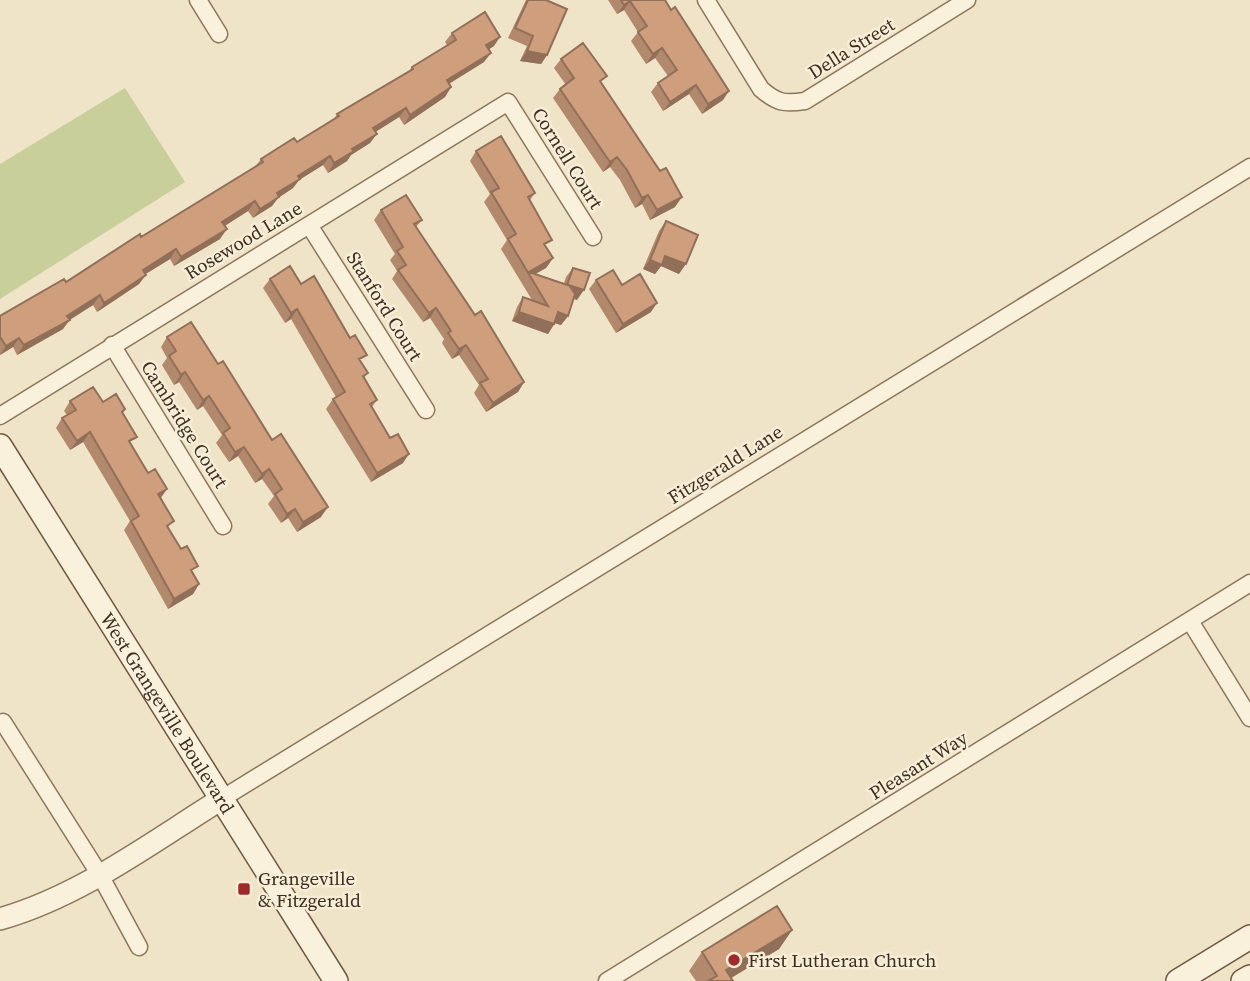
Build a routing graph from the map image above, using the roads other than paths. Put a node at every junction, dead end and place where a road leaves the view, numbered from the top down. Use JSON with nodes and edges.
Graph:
{"nodes":[{"id":1,"x":198,"y":0,"type":"edge"},
{"id":2,"x":706,"y":0,"type":"edge"},
{"id":3,"x":967,"y":0,"type":"edge"},
{"id":4,"x":219,"y":34,"type":"dead end"},
{"id":5,"x":508,"y":102,"type":"joint"},
{"id":6,"x":1250,"y":167,"type":"edge"},
{"id":7,"x":309,"y":225,"type":"junction"},
{"id":8,"x":593,"y":237,"type":"dead end"},
{"id":9,"x":112,"y":345,"type":"junction"},
{"id":10,"x":426,"y":410,"type":"dead end"},
{"id":11,"x":0,"y":416,"type":"edge"},
{"id":12,"x":0,"y":446,"type":"edge"},
{"id":13,"x":223,"y":526,"type":"dead end"},
{"id":14,"x":1250,"y":583,"type":"edge"},
{"id":15,"x":1190,"y":621,"type":"junction"},
{"id":16,"x":1250,"y":718,"type":"edge"},
{"id":17,"x":3,"y":722,"type":"dead end"},
{"id":18,"x":223,"y":799,"type":"junction"},
{"id":19,"x":100,"y":875,"type":"junction"},
{"id":20,"x":0,"y":919,"type":"edge"},
{"id":21,"x":1250,"y":937,"type":"edge"},
{"id":22,"x":139,"y":947,"type":"dead end"},
{"id":23,"x":1250,"y":977,"type":"edge"},
{"id":24,"x":335,"y":981,"type":"edge"},
{"id":25,"x":607,"y":981,"type":"edge"},
{"id":26,"x":1178,"y":981,"type":"edge"},
{"id":27,"x":1243,"y":981,"type":"edge"}],
"edges":[{"from":1,"to":4,"type":"street"},
{"from":2,"to":3,"type":"street","name":"Della Street"},
{"from":5,"to":7,"type":"street","name":"Rosewood Lane"},
{"from":5,"to":8,"type":"street","name":"Cornell Court"},
{"from":6,"to":18,"type":"street","name":"Fitzgerald Lane"},
{"from":7,"to":9,"type":"street","name":"Rosewood Lane"},
{"from":7,"to":10,"type":"street","name":"Stanford Court"},
{"from":9,"to":11,"type":"street","name":"Rosewood Lane"},
{"from":9,"to":13,"type":"street","name":"Cambridge Court"},
{"from":12,"to":18,"type":"main road","name":"West Grangeville Boulevard"},
{"from":14,"to":15,"type":"street","name":"Pleasant Way"},
{"from":15,"to":16,"type":"street"},
{"from":15,"to":25,"type":"street","name":"Pleasant Way"},
{"from":17,"to":19,"type":"street"},
{"from":18,"to":19,"type":"street"},
{"from":18,"to":24,"type":"main road","name":"West Grangeville Boulevard"},
{"from":19,"to":20,"type":"street"},
{"from":19,"to":22,"type":"street"},
{"from":21,"to":26,"type":"main road"},
{"from":23,"to":27,"type":"main road"}]}
